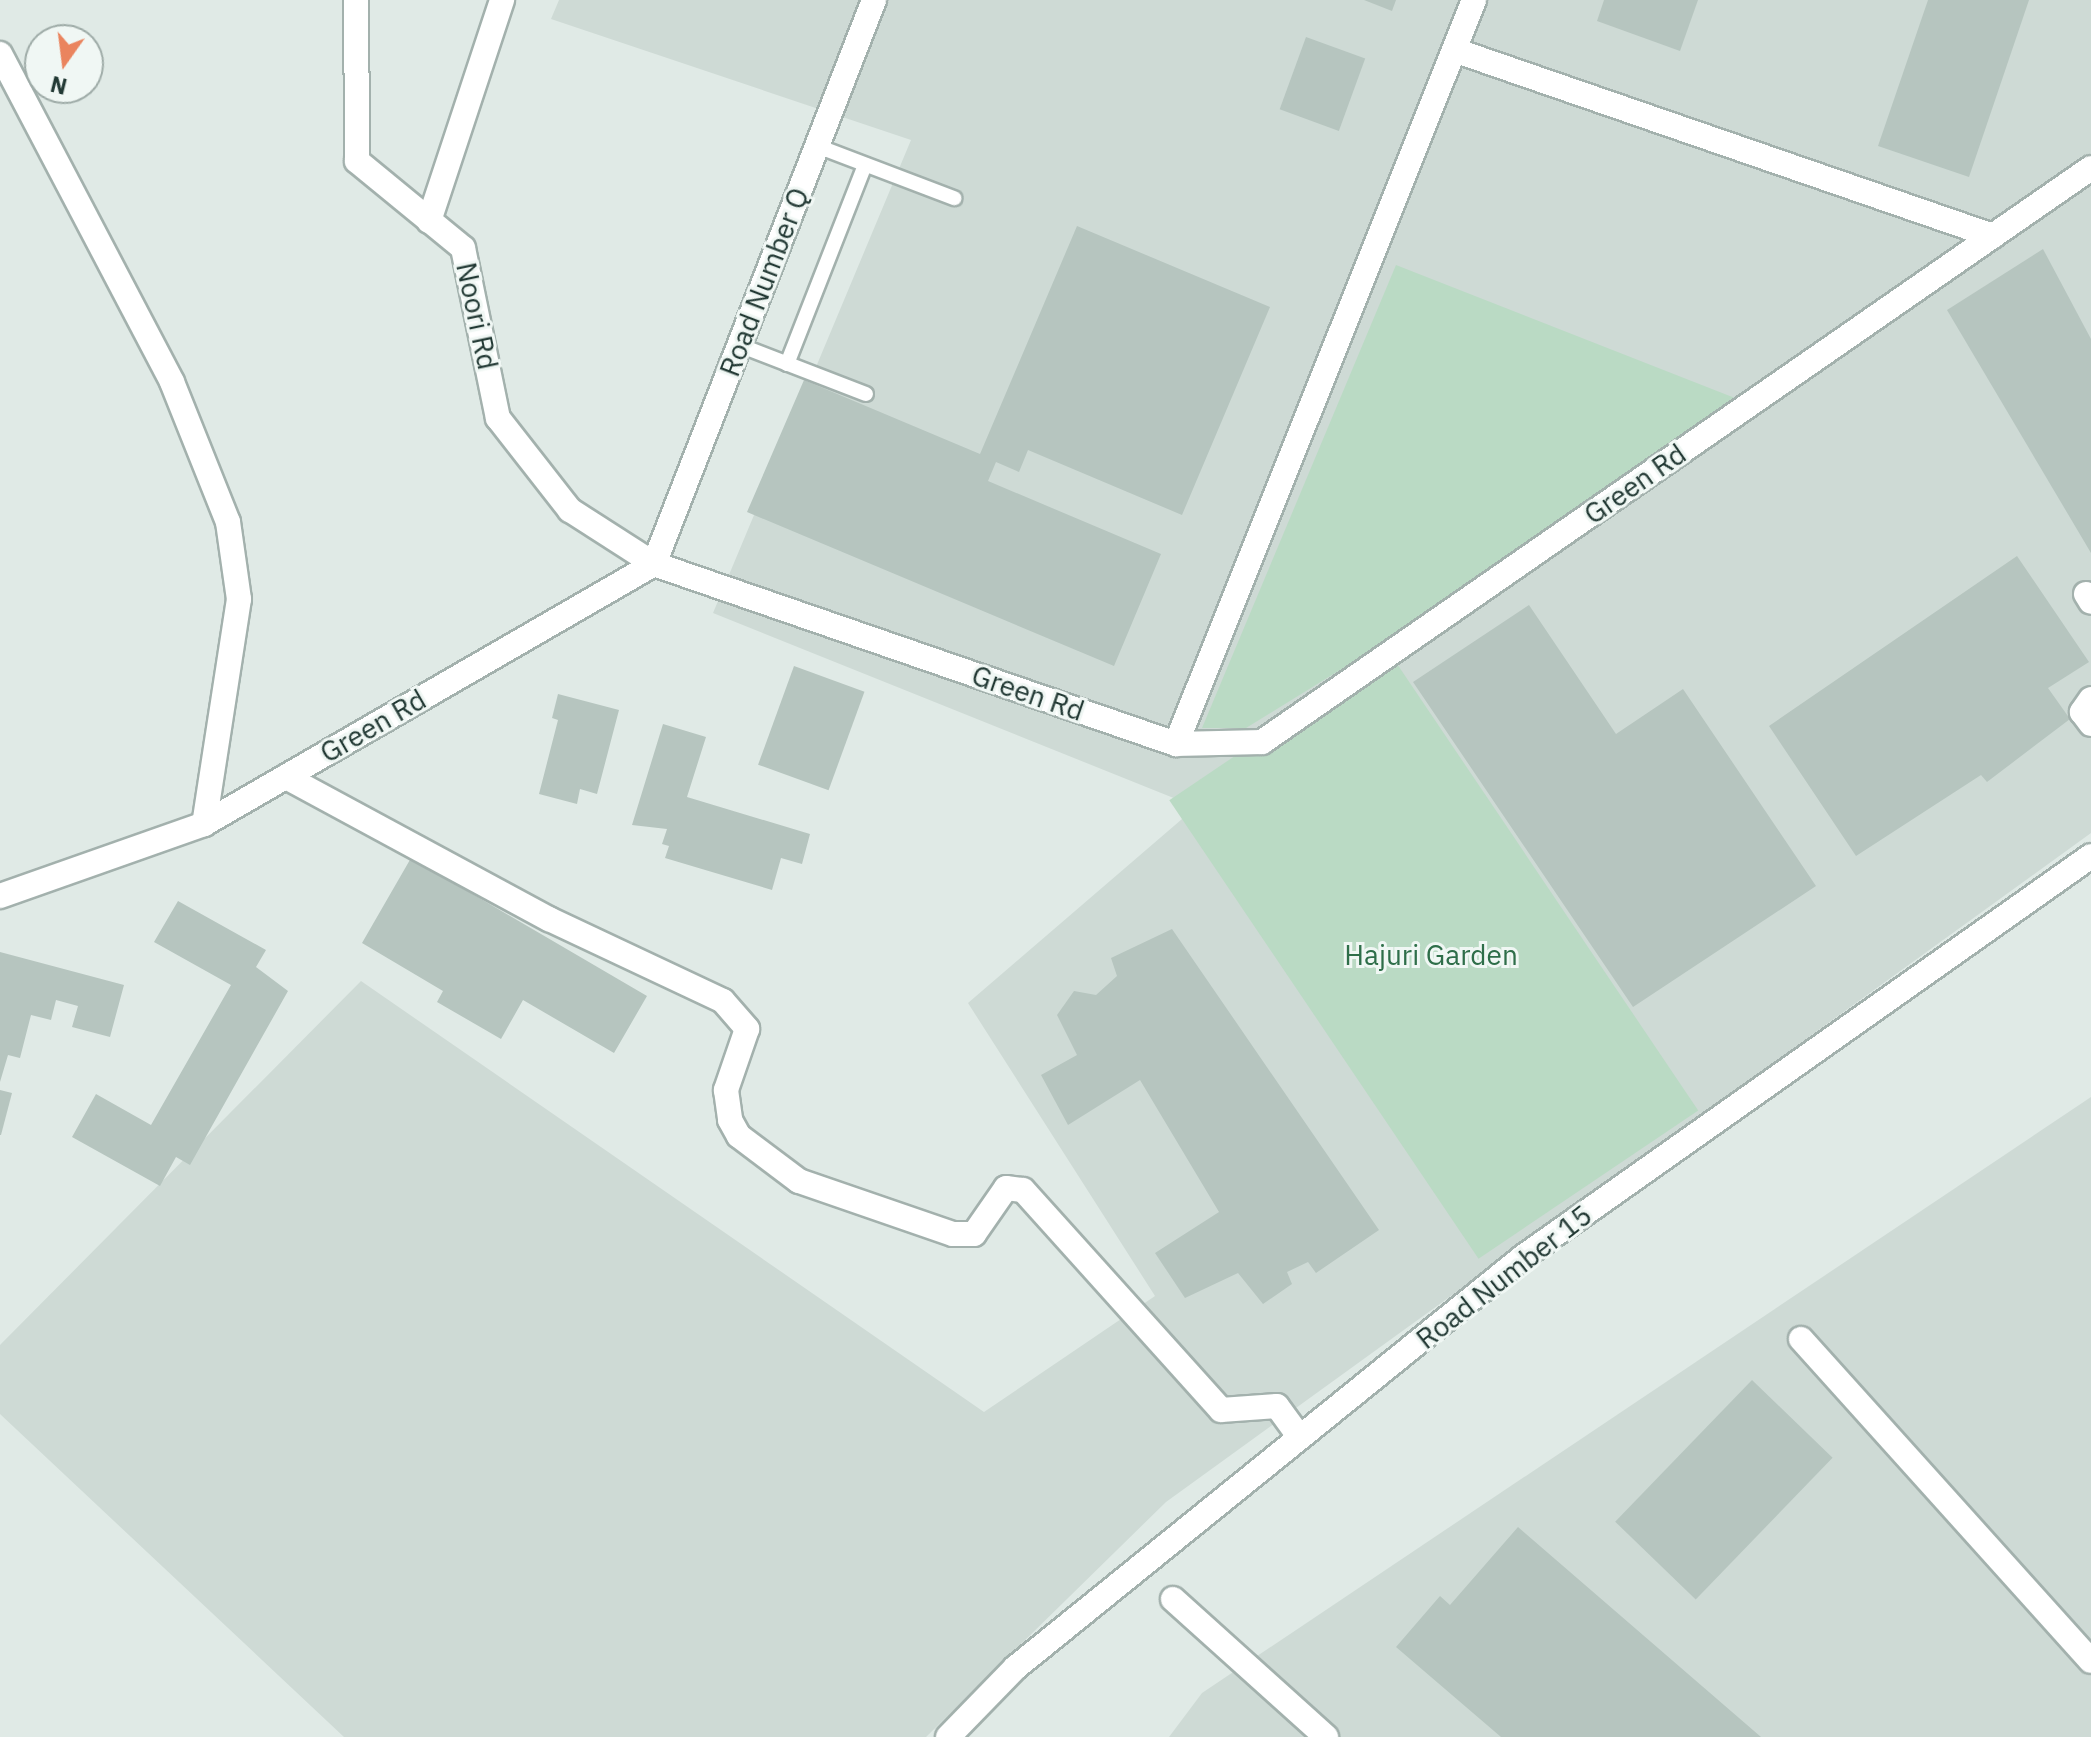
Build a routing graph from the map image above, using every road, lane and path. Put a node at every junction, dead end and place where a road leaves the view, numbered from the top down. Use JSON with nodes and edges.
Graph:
{"nodes":[{"id":1,"x":356,"y":0,"type":"edge"},
{"id":2,"x":502,"y":0,"type":"edge"},
{"id":3,"x":874,"y":0,"type":"edge"},
{"id":4,"x":1474,"y":0,"type":"edge"},
{"id":5,"x":1454,"y":50,"type":"junction"},
{"id":6,"x":0,"y":54,"type":"edge"},
{"id":7,"x":817,"y":146,"type":"junction"},
{"id":8,"x":865,"y":165,"type":"junction"},
{"id":9,"x":2091,"y":168,"type":"edge"},
{"id":10,"x":954,"y":198,"type":"dead end"},
{"id":11,"x":429,"y":221,"type":"junction"},
{"id":12,"x":1993,"y":236,"type":"junction"},
{"id":13,"x":739,"y":345,"type":"junction"},
{"id":14,"x":787,"y":364,"type":"junction"},
{"id":15,"x":866,"y":394,"type":"dead end"},
{"id":16,"x":654,"y":564,"type":"junction"},
{"id":17,"x":2091,"y":699,"type":"edge"},
{"id":18,"x":2091,"y":724,"type":"edge"},
{"id":19,"x":1176,"y":744,"type":"junction"},
{"id":20,"x":286,"y":777,"type":"junction"},
{"id":21,"x":204,"y":824,"type":"junction"},
{"id":22,"x":2091,"y":856,"type":"edge"},
{"id":23,"x":0,"y":896,"type":"edge"},
{"id":24,"x":1801,"y":1339,"type":"dead end"},
{"id":25,"x":1300,"y":1438,"type":"junction"},
{"id":26,"x":1173,"y":1599,"type":"dead end"},
{"id":27,"x":2091,"y":1661,"type":"edge"},
{"id":28,"x":948,"y":1737,"type":"edge"},
{"id":29,"x":1326,"y":1737,"type":"edge"}],
"edges":[{"from":1,"to":11,"type":"street","name":"Noori Rd"},
{"from":2,"to":11,"type":"street"},
{"from":3,"to":7,"type":"street","name":"Road Number Q"},
{"from":4,"to":5,"type":"street"},
{"from":5,"to":12,"type":"street"},
{"from":5,"to":19,"type":"street"},
{"from":6,"to":21,"type":"street"},
{"from":7,"to":8,"type":"lane"},
{"from":7,"to":13,"type":"street","name":"Road Number Q"},
{"from":8,"to":10,"type":"lane"},
{"from":8,"to":14,"type":"lane"},
{"from":9,"to":12,"type":"street","name":"Green Rd"},
{"from":11,"to":16,"type":"street","name":"Noori Rd"},
{"from":12,"to":19,"type":"street","name":"Green Rd"},
{"from":13,"to":14,"type":"lane"},
{"from":13,"to":16,"type":"street","name":"Road Number Q"},
{"from":14,"to":15,"type":"lane"},
{"from":16,"to":19,"type":"street","name":"Green Rd"},
{"from":16,"to":20,"type":"street","name":"Green Rd"},
{"from":17,"to":18,"type":"street"},
{"from":20,"to":21,"type":"street","name":"Green Rd"},
{"from":20,"to":25,"type":"street"},
{"from":21,"to":23,"type":"street","name":"Green Rd"},
{"from":22,"to":25,"type":"street","name":"Road Number 15"},
{"from":24,"to":27,"type":"street"},
{"from":25,"to":28,"type":"street","name":"Road Number 15"},
{"from":26,"to":29,"type":"street"}]}
